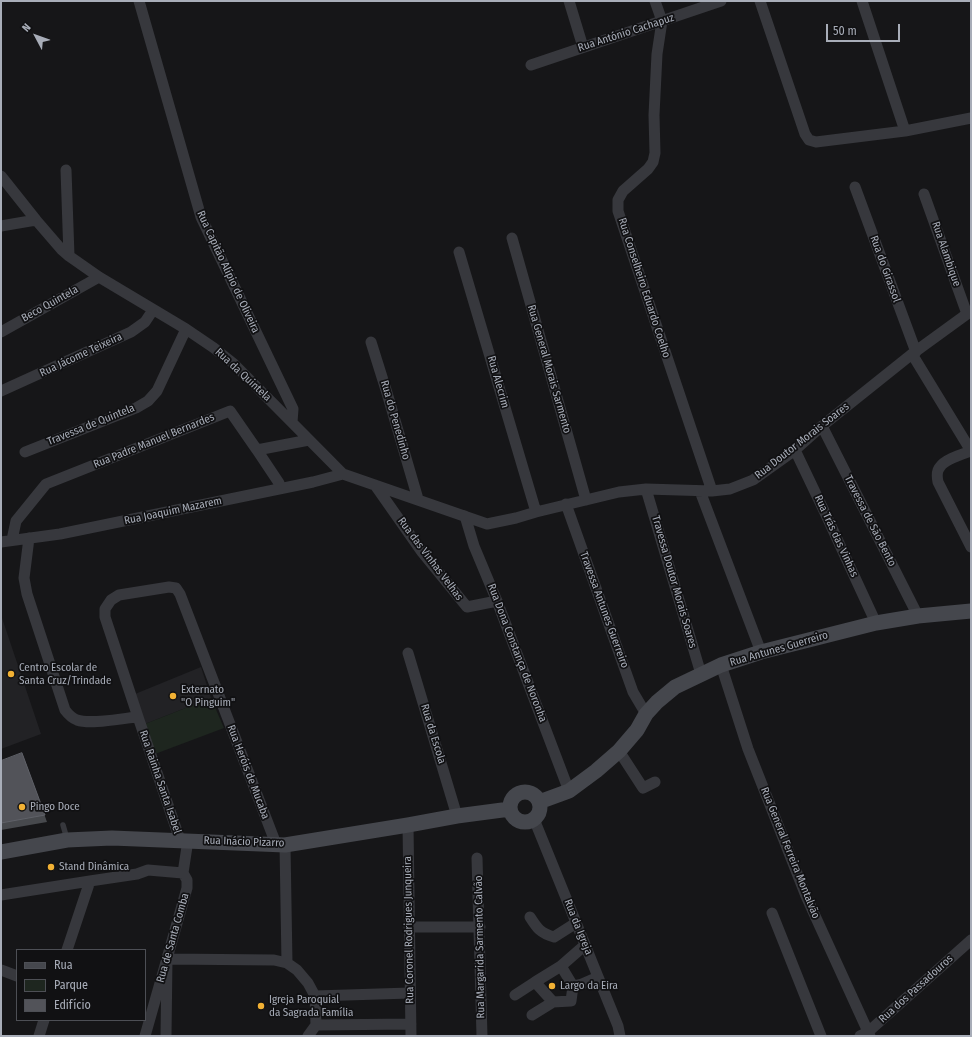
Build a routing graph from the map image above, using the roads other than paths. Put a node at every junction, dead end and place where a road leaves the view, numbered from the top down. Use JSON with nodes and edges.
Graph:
{"nodes":[{"id":1,"x":139,"y":1,"type":"edge"},
{"id":2,"x":569,"y":1,"type":"edge"},
{"id":3,"x":655,"y":1,"type":"edge"},
{"id":4,"x":721,"y":1,"type":"edge"},
{"id":5,"x":760,"y":1,"type":"edge"},
{"id":6,"x":862,"y":1,"type":"edge"},
{"id":7,"x":662,"y":21,"type":"junction"},
{"id":8,"x":583,"y":47,"type":"junction"},
{"id":9,"x":531,"y":65,"type":"dead end"},
{"id":10,"x":971,"y":118,"type":"edge"},
{"id":11,"x":905,"y":131,"type":"junction"},
{"id":12,"x":66,"y":170,"type":"dead end"},
{"id":13,"x":1,"y":176,"type":"edge"},
{"id":14,"x":855,"y":187,"type":"dead end"},
{"id":15,"x":924,"y":194,"type":"dead end"},
{"id":16,"x":36,"y":220,"type":"junction"},
{"id":17,"x":1,"y":226,"type":"edge"},
{"id":18,"x":512,"y":238,"type":"dead end"},
{"id":19,"x":459,"y":252,"type":"dead end"},
{"id":20,"x":69,"y":256,"type":"junction"},
{"id":21,"x":99,"y":277,"type":"junction"},
{"id":22,"x":153,"y":310,"type":"junction"},
{"id":23,"x":969,"y":313,"type":"edge"},
{"id":24,"x":186,"y":329,"type":"junction"},
{"id":25,"x":1,"y":332,"type":"edge"},
{"id":26,"x":371,"y":342,"type":"dead end"},
{"id":27,"x":914,"y":353,"type":"junction"},
{"id":28,"x":1,"y":391,"type":"edge"},
{"id":29,"x":292,"y":422,"type":"junction"},
{"id":30,"x":822,"y":426,"type":"junction"},
{"id":31,"x":309,"y":440,"type":"junction"},
{"id":32,"x":257,"y":450,"type":"junction"},
{"id":33,"x":795,"y":450,"type":"junction"},
{"id":34,"x":971,"y":451,"type":"edge"},
{"id":35,"x":25,"y":452,"type":"dead end"},
{"id":36,"x":343,"y":474,"type":"junction"},
{"id":37,"x":279,"y":482,"type":"dead end"},
{"id":38,"x":375,"y":485,"type":"junction"},
{"id":39,"x":646,"y":489,"type":"junction"},
{"id":40,"x":700,"y":491,"type":"junction"},
{"id":41,"x":712,"y":492,"type":"junction"},
{"id":42,"x":418,"y":500,"type":"junction"},
{"id":43,"x":586,"y":500,"type":"junction"},
{"id":44,"x":566,"y":504,"type":"junction"},
{"id":45,"x":536,"y":512,"type":"junction"},
{"id":46,"x":465,"y":516,"type":"junction"},
{"id":47,"x":29,"y":538,"type":"junction"},
{"id":48,"x":12,"y":540,"type":"junction"},
{"id":49,"x":1,"y":542,"type":"edge"},
{"id":50,"x":971,"y":547,"type":"edge"},
{"id":51,"x":497,"y":601,"type":"junction"},
{"id":52,"x":971,"y":611,"type":"edge"},
{"id":53,"x":918,"y":616,"type":"junction"},
{"id":54,"x":876,"y":623,"type":"junction"},
{"id":55,"x":761,"y":652,"type":"junction"},
{"id":56,"x":408,"y":653,"type":"dead end"},
{"id":57,"x":721,"y":665,"type":"junction"},
{"id":58,"x":701,"y":674,"type":"junction"},
{"id":59,"x":646,"y":714,"type":"junction"},
{"id":60,"x":138,"y":717,"type":"junction"},
{"id":61,"x":619,"y":751,"type":"junction"},
{"id":62,"x":655,"y":782,"type":"dead end"},
{"id":63,"x":569,"y":791,"type":"junction"},
{"id":64,"x":539,"y":802,"type":"junction"},
{"id":65,"x":510,"y":809,"type":"junction"},
{"id":66,"x":458,"y":816,"type":"junction"},
{"id":67,"x":534,"y":819,"type":"junction"},
{"id":68,"x":63,"y":825,"type":"dead end"},
{"id":69,"x":408,"y":825,"type":"junction"},
{"id":70,"x":67,"y":840,"type":"junction"},
{"id":71,"x":184,"y":840,"type":"junction"},
{"id":72,"x":281,"y":845,"type":"junction"},
{"id":73,"x":1,"y":852,"type":"edge"},
{"id":74,"x":477,"y":858,"type":"dead end"},
{"id":75,"x":183,"y":873,"type":"junction"},
{"id":76,"x":90,"y":881,"type":"junction"},
{"id":77,"x":1,"y":896,"type":"edge"},
{"id":78,"x":772,"y":913,"type":"dead end"},
{"id":79,"x":530,"y":917,"type":"dead end"},
{"id":80,"x":576,"y":923,"type":"junction"},
{"id":81,"x":409,"y":927,"type":"junction"},
{"id":82,"x":480,"y":927,"type":"junction"},
{"id":83,"x":971,"y":940,"type":"edge"},
{"id":84,"x":585,"y":944,"type":"junction"},
{"id":85,"x":67,"y":949,"type":"edge"},
{"id":86,"x":167,"y":959,"type":"junction"},
{"id":87,"x":287,"y":963,"type":"junction"},
{"id":88,"x":561,"y":966,"type":"junction"},
{"id":89,"x":1,"y":970,"type":"edge"},
{"id":90,"x":16,"y":976,"type":"edge"},
{"id":91,"x":598,"y":977,"type":"junction"},
{"id":92,"x":535,"y":982,"type":"junction"},
{"id":93,"x":573,"y":986,"type":"junction"},
{"id":94,"x":410,"y":993,"type":"junction"},
{"id":95,"x":515,"y":994,"type":"dead end"},
{"id":96,"x":315,"y":996,"type":"junction"},
{"id":97,"x":553,"y":1002,"type":"junction"},
{"id":98,"x":532,"y":1015,"type":"dead end"},
{"id":99,"x":44,"y":1021,"type":"edge"},
{"id":100,"x":411,"y":1024,"type":"junction"},
{"id":101,"x":316,"y":1025,"type":"junction"},
{"id":102,"x":616,"y":1034,"type":"edge"},
{"id":103,"x":866,"y":1035,"type":"edge"},
{"id":104,"x":39,"y":1036,"type":"edge"},
{"id":105,"x":145,"y":1036,"type":"edge"},
{"id":106,"x":166,"y":1036,"type":"edge"},
{"id":107,"x":308,"y":1036,"type":"edge"},
{"id":108,"x":411,"y":1036,"type":"edge"},
{"id":109,"x":482,"y":1036,"type":"edge"},
{"id":110,"x":821,"y":1036,"type":"edge"}],
"edges":[{"from":1,"to":29,"type":"street","name":"Rua Capitão Alípio de Oliveira"},
{"from":2,"to":8,"type":"street"},
{"from":3,"to":7,"type":"street"},
{"from":4,"to":7,"type":"street","name":"Rua António Cachapuz"},
{"from":5,"to":11,"type":"street"},
{"from":6,"to":11,"type":"street"},
{"from":7,"to":8,"type":"street","name":"Rua António Cachapuz"},
{"from":7,"to":41,"type":"street","name":"Rua Conselheiro Eduardo Coelho"},
{"from":8,"to":9,"type":"street","name":"Rua António Cachapuz"},
{"from":10,"to":11,"type":"street"},
{"from":12,"to":20,"type":"street"},
{"from":13,"to":16,"type":"street","name":"Rua da Quintela"},
{"from":14,"to":27,"type":"street","name":"Rua do Girassol"},
{"from":15,"to":23,"type":"street","name":"Rua Alambique"},
{"from":16,"to":17,"type":"street"},
{"from":16,"to":20,"type":"street","name":"Rua da Quintela"},
{"from":18,"to":43,"type":"street","name":"Rua General Morais Sarmento"},
{"from":19,"to":45,"type":"street","name":"Rua Alecrim"},
{"from":20,"to":21,"type":"street","name":"Rua da Quintela"},
{"from":21,"to":22,"type":"street","name":"Rua da Quintela"},
{"from":21,"to":25,"type":"street","name":"Beco Quintela"},
{"from":22,"to":24,"type":"street","name":"Rua da Quintela"},
{"from":22,"to":28,"type":"street","name":"Rua Jácome Teixeira"},
{"from":23,"to":27,"type":"street","name":"Rua Doutor Morais Soares"},
{"from":24,"to":29,"type":"street","name":"Rua da Quintela"},
{"from":24,"to":35,"type":"street","name":"Travessa de Quintela"},
{"from":26,"to":42,"type":"street","name":"Rua do Penedinho"},
{"from":27,"to":30,"type":"street","name":"Rua Doutor Morais Soares"},
{"from":27,"to":34,"type":"street","name":"Rua do Girassol"},
{"from":29,"to":31,"type":"street","name":"Rua da Quintela"},
{"from":30,"to":33,"type":"street","name":"Rua Doutor Morais Soares"},
{"from":30,"to":53,"type":"street","name":"Travessa de São Bento"},
{"from":31,"to":32,"type":"street"},
{"from":31,"to":36,"type":"street","name":"Rua da Quintela"},
{"from":32,"to":37,"type":"street"},
{"from":32,"to":48,"type":"street","name":"Rua Padre Manuel Bernardes"},
{"from":33,"to":41,"type":"street","name":"Rua Doutor Morais Soares"},
{"from":33,"to":54,"type":"street","name":"Rua Trás das Vinhas"},
{"from":34,"to":50,"type":"street"},
{"from":36,"to":38,"type":"street","name":"Rua da Quintela"},
{"from":36,"to":47,"type":"street","name":"Rua Joaquim Mazarem"},
{"from":38,"to":42,"type":"street","name":"Rua da Quintela"},
{"from":38,"to":51,"type":"street","name":"Rua das Vinhas Velhas"},
{"from":39,"to":40,"type":"street","name":"Rua Doutor Morais Soares"},
{"from":39,"to":43,"type":"street","name":"Rua Doutor Morais Soares"},
{"from":39,"to":58,"type":"street","name":"Travessa Doutor Morais Soares"},
{"from":40,"to":41,"type":"street","name":"Rua Doutor Morais Soares"},
{"from":40,"to":55,"type":"street"},
{"from":42,"to":46,"type":"street","name":"Rua da Quintela"},
{"from":43,"to":44,"type":"street","name":"Rua Doutor Morais Soares"},
{"from":44,"to":45,"type":"street","name":"Rua Doutor Morais Soares"},
{"from":44,"to":59,"type":"street","name":"Travessa Antunes Guerreiro"},
{"from":45,"to":46,"type":"street","name":"Rua Doutor Morais Soares"},
{"from":46,"to":51,"type":"street","name":"Rua Dona Constança de Noronha"},
{"from":47,"to":48,"type":"street","name":"Rua Joaquim Mazarem"},
{"from":47,"to":60,"type":"street","name":"Rua Rainha Santa Isabel"},
{"from":48,"to":49,"type":"street","name":"Rua Joaquim Mazarem"},
{"from":51,"to":63,"type":"street","name":"Rua Dona Constança de Noronha"},
{"from":52,"to":53,"type":"main road","name":"Rua Antunes Guerreiro"},
{"from":53,"to":54,"type":"main road","name":"Rua Antunes Guerreiro"},
{"from":54,"to":55,"type":"main road","name":"Rua Antunes Guerreiro"},
{"from":55,"to":57,"type":"main road","name":"Rua Antunes Guerreiro"},
{"from":56,"to":66,"type":"street","name":"Rua da Escola"},
{"from":57,"to":58,"type":"main road","name":"Rua Antunes Guerreiro"},
{"from":57,"to":103,"type":"street","name":"Rua General Ferreira Montalvão"},
{"from":58,"to":59,"type":"main road","name":"Rua Antunes Guerreiro"},
{"from":59,"to":61,"type":"main road","name":"Rua Antunes Guerreiro"},
{"from":60,"to":71,"type":"street","name":"Rua Rainha Santa Isabel"},
{"from":60,"to":72,"type":"street","name":"Rua Heróis de Mucaba"},
{"from":61,"to":62,"type":"street"},
{"from":61,"to":63,"type":"main road","name":"Rua Antunes Guerreiro"},
{"from":63,"to":64,"type":"main road","name":"Rua Antunes Guerreiro"},
{"from":64,"to":65,"type":"main road"},
{"from":64,"to":67,"type":"main road"},
{"from":65,"to":66,"type":"main road","name":"Rua Inácio Pizarro"},
{"from":65,"to":67,"type":"main road"},
{"from":66,"to":69,"type":"main road","name":"Rua Inácio Pizarro"},
{"from":67,"to":80,"type":"street","name":"Rua da Igreja"},
{"from":68,"to":70,"type":"lane"},
{"from":69,"to":72,"type":"main road","name":"Rua Inácio Pizarro"},
{"from":69,"to":81,"type":"street","name":"Rua Coronel Rodrigues Junqueira"},
{"from":70,"to":71,"type":"main road","name":"Rua Inácio Pizarro"},
{"from":70,"to":73,"type":"main road","name":"Rua Inácio Pizarro"},
{"from":71,"to":72,"type":"main road","name":"Rua Inácio Pizarro"},
{"from":71,"to":75,"type":"street","name":"Rua de Santa Comba"},
{"from":72,"to":87,"type":"street"},
{"from":74,"to":82,"type":"street","name":"Rua Margarida Sarmento Calvão"},
{"from":75,"to":76,"type":"street"},
{"from":75,"to":86,"type":"street","name":"Rua de Santa Comba"},
{"from":76,"to":77,"type":"street"},
{"from":76,"to":85,"type":"street"},
{"from":78,"to":110,"type":"street"},
{"from":79,"to":80,"type":"street"},
{"from":80,"to":84,"type":"street","name":"Rua da Igreja"},
{"from":81,"to":82,"type":"street"},
{"from":81,"to":94,"type":"street","name":"Rua Coronel Rodrigues Junqueira"},
{"from":82,"to":109,"type":"street","name":"Rua Margarida Sarmento Calvão"},
{"from":83,"to":103,"type":"street","name":"Rua dos Passadouros"},
{"from":84,"to":88,"type":"street"},
{"from":84,"to":91,"type":"street","name":"Rua da Igreja"},
{"from":86,"to":87,"type":"street"},
{"from":86,"to":105,"type":"street","name":"Rua de Santa Comba"},
{"from":86,"to":106,"type":"street"},
{"from":87,"to":96,"type":"street"},
{"from":88,"to":92,"type":"street"},
{"from":88,"to":93,"type":"street"},
{"from":89,"to":90,"type":"street"},
{"from":91,"to":93,"type":"street"},
{"from":91,"to":102,"type":"street","name":"Rua da Igreja"},
{"from":92,"to":95,"type":"street"},
{"from":92,"to":97,"type":"street"},
{"from":93,"to":97,"type":"street"},
{"from":94,"to":96,"type":"street"},
{"from":94,"to":100,"type":"street","name":"Rua Coronel Rodrigues Junqueira"},
{"from":96,"to":101,"type":"street"},
{"from":97,"to":98,"type":"street"},
{"from":99,"to":104,"type":"street"},
{"from":100,"to":101,"type":"street"},
{"from":100,"to":108,"type":"street","name":"Rua Coronel Rodrigues Junqueira"},
{"from":101,"to":107,"type":"street"}]}
